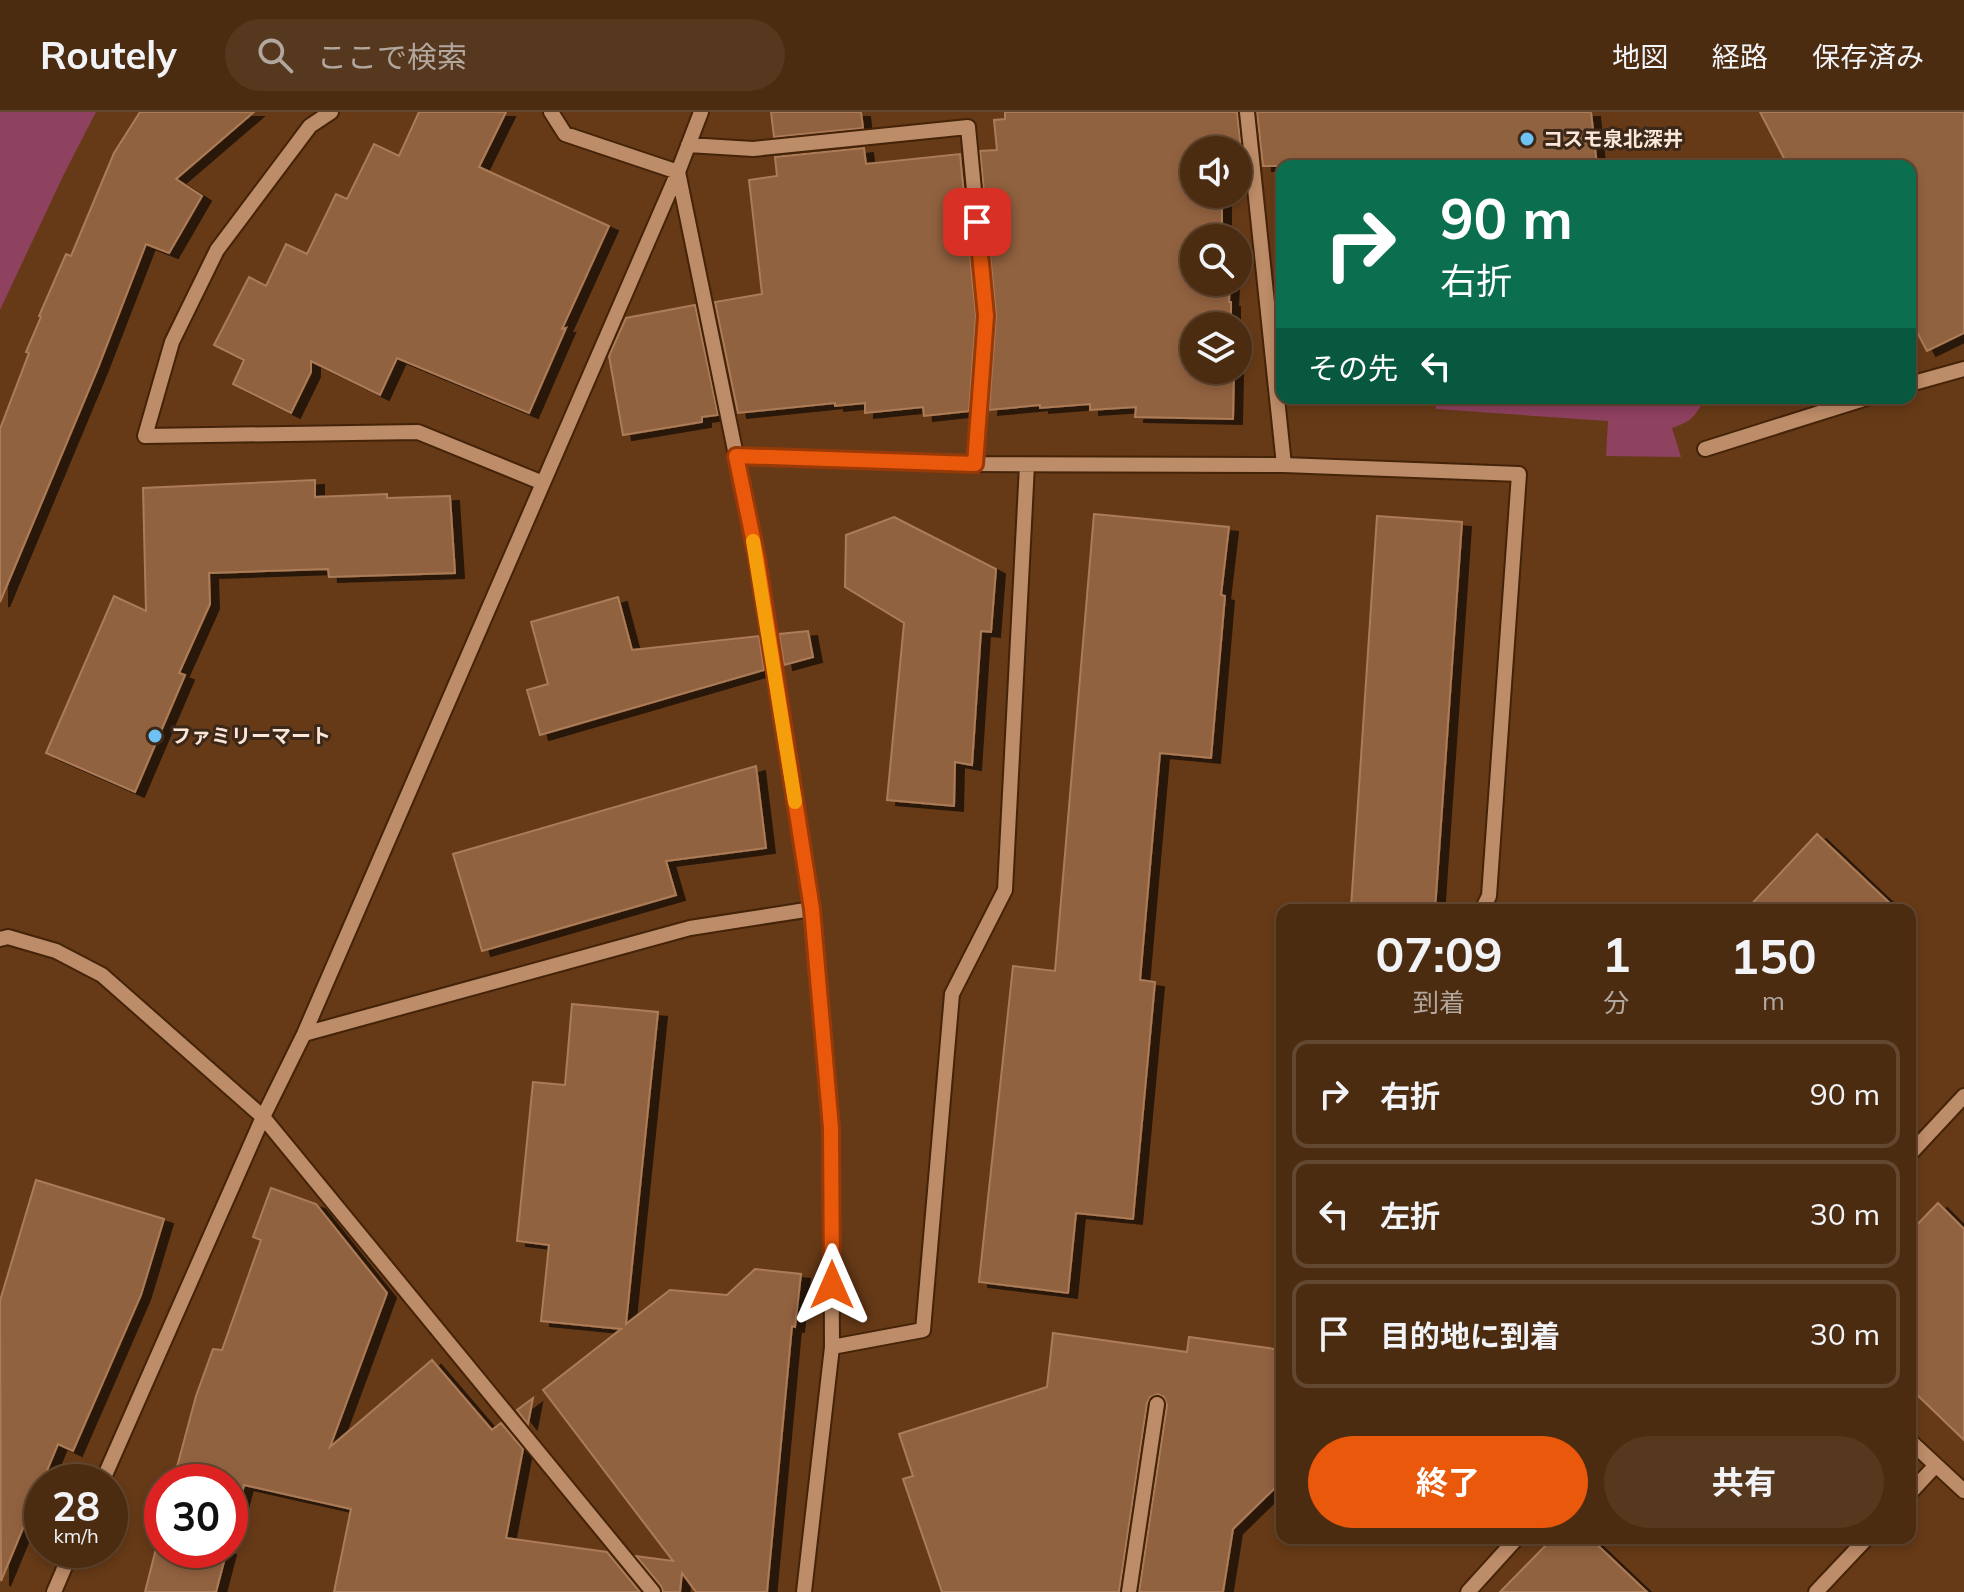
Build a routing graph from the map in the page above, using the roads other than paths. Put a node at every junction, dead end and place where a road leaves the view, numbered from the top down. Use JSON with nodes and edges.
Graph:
{"nodes":[{"id":1,"x":331,"y":112,"type":"edge"},
{"id":2,"x":551,"y":112,"type":"edge"},
{"id":3,"x":701,"y":112,"type":"edge"},
{"id":4,"x":1247,"y":112,"type":"edge"},
{"id":5,"x":688,"y":145,"type":"junction"},
{"id":6,"x":678,"y":172,"type":"junction"},
{"id":7,"x":1964,"y":369,"type":"edge"},
{"id":8,"x":1916,"y":382,"type":"edge"},
{"id":9,"x":1276,"y":389,"type":"edge"},
{"id":10,"x":1278,"y":404,"type":"edge"},
{"id":11,"x":1848,"y":404,"type":"edge"},
{"id":12,"x":1705,"y":449,"type":"dead end"},
{"id":13,"x":736,"y":456,"type":"junction"},
{"id":14,"x":975,"y":464,"type":"junction"},
{"id":15,"x":1027,"y":465,"type":"junction"},
{"id":16,"x":1284,"y":465,"type":"junction"},
{"id":17,"x":543,"y":483,"type":"junction"},
{"id":18,"x":1485,"y":904,"type":"edge"},
{"id":19,"x":812,"y":909,"type":"junction"},
{"id":20,"x":0,"y":939,"type":"edge"},
{"id":21,"x":304,"y":1034,"type":"junction"},
{"id":22,"x":1964,"y":1096,"type":"edge"},
{"id":23,"x":263,"y":1117,"type":"junction"},
{"id":24,"x":1916,"y":1148,"type":"edge"},
{"id":25,"x":832,"y":1347,"type":"junction"},
{"id":26,"x":1157,"y":1404,"type":"dead end"},
{"id":27,"x":1916,"y":1447,"type":"edge"},
{"id":28,"x":110,"y":1464,"type":"edge"},
{"id":29,"x":1936,"y":1465,"type":"junction"},
{"id":30,"x":1916,"y":1487,"type":"edge"},
{"id":31,"x":1964,"y":1491,"type":"edge"},
{"id":32,"x":1512,"y":1544,"type":"edge"},
{"id":33,"x":1861,"y":1544,"type":"edge"},
{"id":34,"x":64,"y":1568,"type":"edge"},
{"id":35,"x":54,"y":1592,"type":"edge"},
{"id":36,"x":653,"y":1592,"type":"edge"},
{"id":37,"x":804,"y":1592,"type":"edge"},
{"id":38,"x":1129,"y":1592,"type":"edge"},
{"id":39,"x":1468,"y":1592,"type":"edge"},
{"id":40,"x":1816,"y":1592,"type":"edge"}],
"edges":[{"from":1,"to":17,"type":"street"},
{"from":2,"to":6,"type":"street"},
{"from":3,"to":5,"type":"street"},
{"from":4,"to":9,"type":"street"},
{"from":5,"to":6,"type":"street"},
{"from":5,"to":14,"type":"street"},
{"from":6,"to":13,"type":"street"},
{"from":6,"to":17,"type":"street"},
{"from":7,"to":8,"type":"street"},
{"from":10,"to":16,"type":"street"},
{"from":11,"to":12,"type":"street"},
{"from":13,"to":14,"type":"street"},
{"from":13,"to":19,"type":"street"},
{"from":14,"to":15,"type":"street"},
{"from":15,"to":16,"type":"street"},
{"from":15,"to":25,"type":"street"},
{"from":16,"to":18,"type":"street"},
{"from":17,"to":21,"type":"street"},
{"from":19,"to":21,"type":"street"},
{"from":19,"to":25,"type":"street"},
{"from":20,"to":23,"type":"street"},
{"from":21,"to":23,"type":"street"},
{"from":22,"to":24,"type":"street"},
{"from":23,"to":28,"type":"street"},
{"from":23,"to":36,"type":"street"},
{"from":25,"to":37,"type":"street"},
{"from":26,"to":38,"type":"street"},
{"from":27,"to":29,"type":"street"},
{"from":29,"to":30,"type":"street"},
{"from":29,"to":31,"type":"street"},
{"from":32,"to":39,"type":"street"},
{"from":33,"to":40,"type":"street"},
{"from":34,"to":35,"type":"street"}]}
